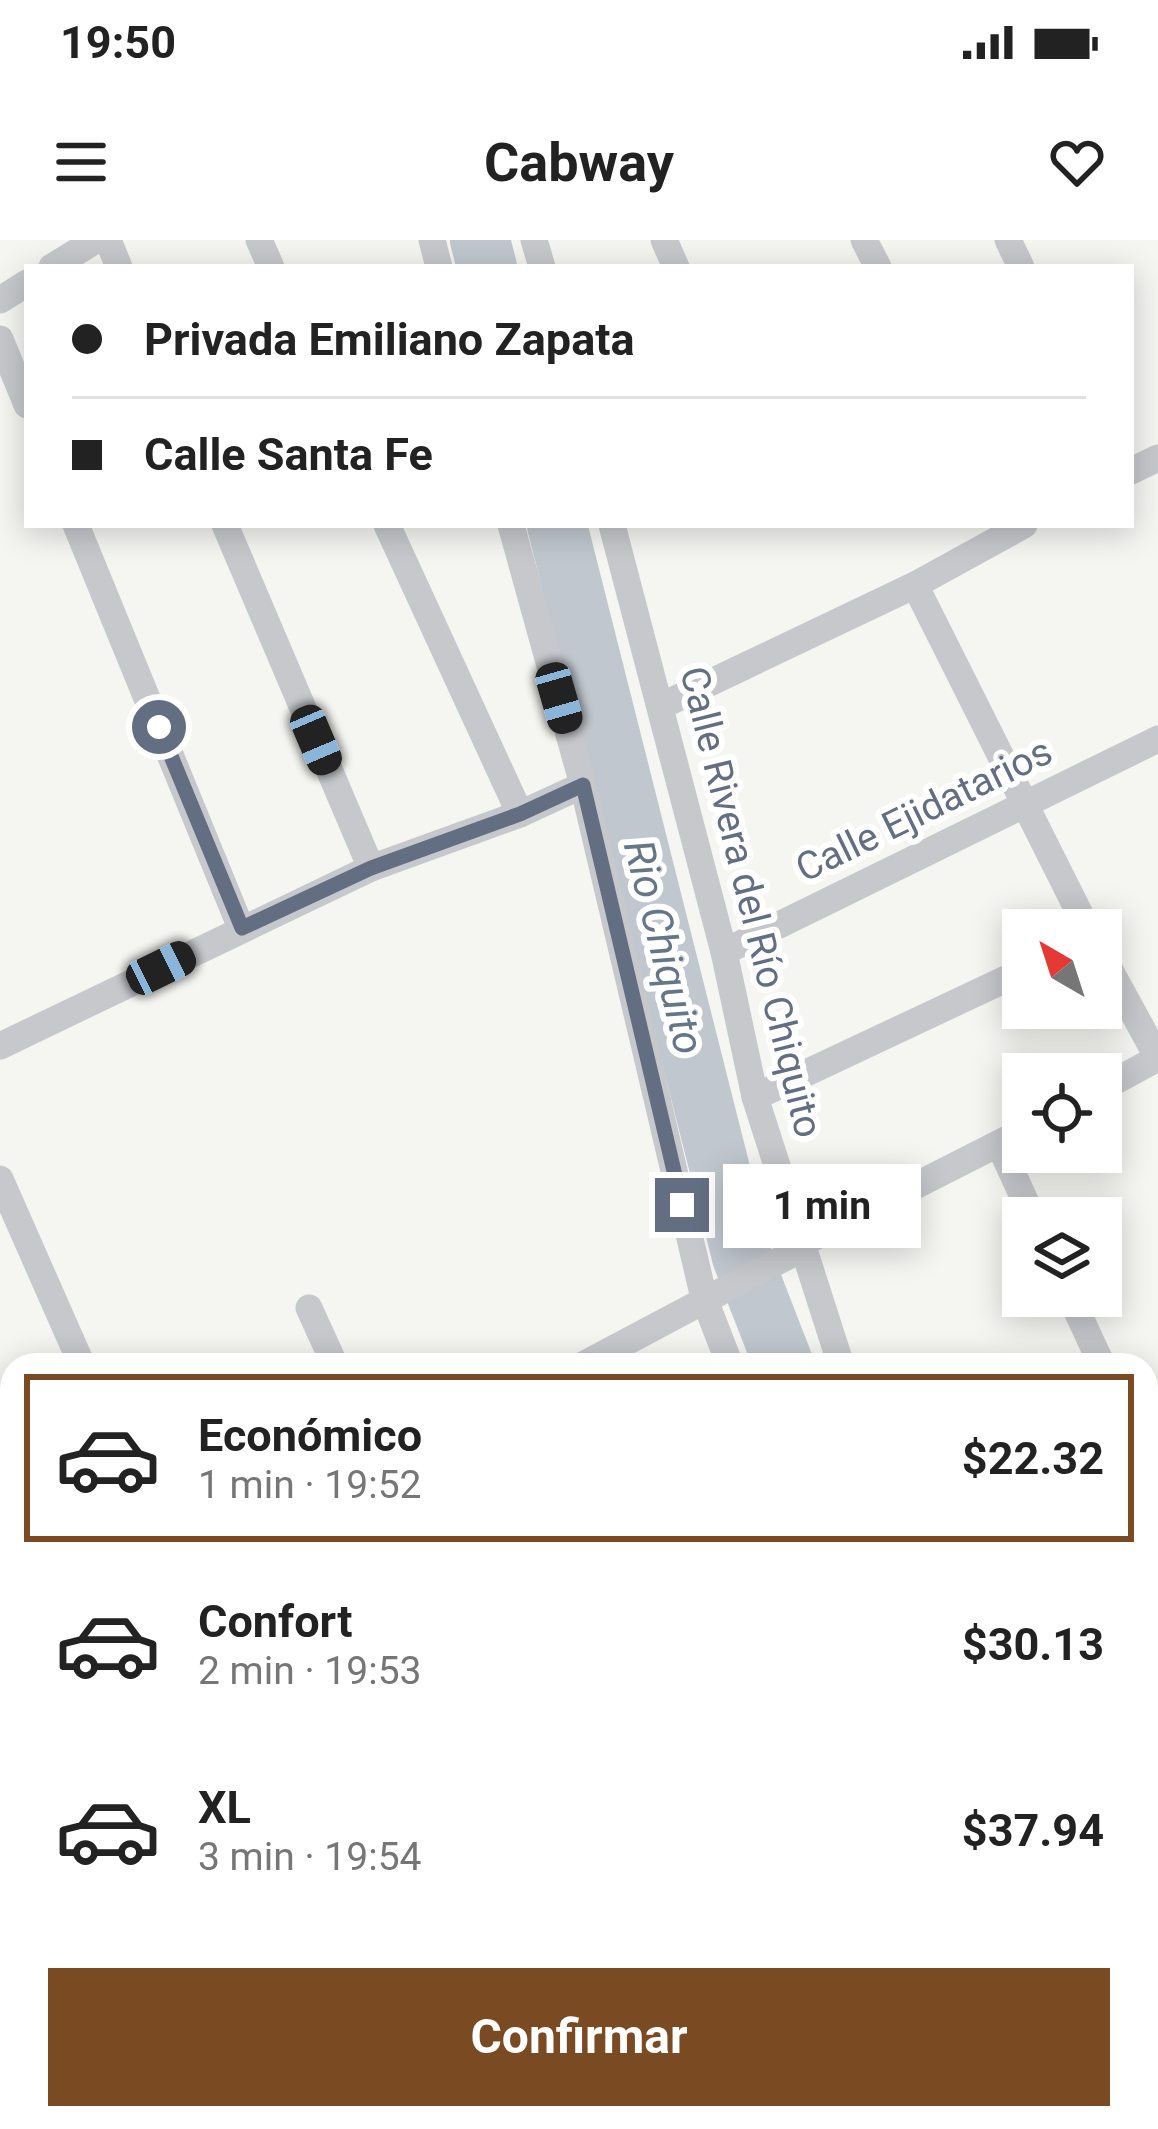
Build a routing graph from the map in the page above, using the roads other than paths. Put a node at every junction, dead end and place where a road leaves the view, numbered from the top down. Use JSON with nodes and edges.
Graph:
{"nodes":[{"id":1,"x":96,"y":240,"type":"edge"},
{"id":2,"x":57,"y":264,"type":"edge"},
{"id":3,"x":0,"y":339,"type":"edge"},
{"id":4,"x":24,"y":398,"type":"edge"},
{"id":5,"x":77,"y":528,"type":"edge"},
{"id":6,"x":226,"y":528,"type":"edge"},
{"id":7,"x":388,"y":528,"type":"edge"},
{"id":8,"x":512,"y":528,"type":"edge"},
{"id":9,"x":613,"y":528,"type":"edge"},
{"id":10,"x":1012,"y":528,"type":"edge"},
{"id":11,"x":915,"y":585,"type":"junction"},
{"id":12,"x":661,"y":706,"type":"junction"},
{"id":13,"x":1158,"y":739,"type":"edge"},
{"id":14,"x":583,"y":785,"type":"junction"},
{"id":15,"x":1027,"y":803,"type":"junction"},
{"id":16,"x":520,"y":814,"type":"junction"},
{"id":17,"x":371,"y":868,"type":"junction"},
{"id":18,"x":1078,"y":909,"type":"edge"},
{"id":19,"x":242,"y":928,"type":"junction"},
{"id":20,"x":724,"y":952,"type":"junction"},
{"id":21,"x":1002,"y":981,"type":"edge"},
{"id":22,"x":1122,"y":992,"type":"edge"},
{"id":23,"x":0,"y":1046,"type":"edge"},
{"id":24,"x":1158,"y":1058,"type":"edge"},
{"id":25,"x":1122,"y":1078,"type":"edge"},
{"id":26,"x":755,"y":1097,"type":"junction"},
{"id":27,"x":1002,"y":1143,"type":"edge"},
{"id":28,"x":0,"y":1178,"type":"edge"},
{"id":29,"x":796,"y":1250,"type":"junction"},
{"id":30,"x":704,"y":1298,"type":"junction"},
{"id":31,"x":309,"y":1308,"type":"dead end"},
{"id":32,"x":1080,"y":1317,"type":"edge"},
{"id":33,"x":77,"y":1353,"type":"edge"},
{"id":34,"x":330,"y":1353,"type":"edge"},
{"id":35,"x":605,"y":1353,"type":"edge"},
{"id":36,"x":725,"y":1353,"type":"edge"},
{"id":37,"x":836,"y":1353,"type":"edge"},
{"id":38,"x":1096,"y":1353,"type":"edge"}],
"edges":[{"from":1,"to":2,"type":"street"},
{"from":3,"to":4,"type":"street"},
{"from":5,"to":19,"type":"street"},
{"from":6,"to":17,"type":"street"},
{"from":7,"to":16,"type":"street"},
{"from":8,"to":14,"type":"street"},
{"from":9,"to":12,"type":"street","name":"Calle Rivera del Río Chiquito"},
{"from":10,"to":11,"type":"street"},
{"from":11,"to":12,"type":"street"},
{"from":11,"to":15,"type":"street"},
{"from":12,"to":20,"type":"street","name":"Calle Rivera del Río Chiquito"},
{"from":13,"to":15,"type":"street","name":"Calle Ejidatarios"},
{"from":14,"to":16,"type":"street"},
{"from":14,"to":30,"type":"street"},
{"from":15,"to":18,"type":"street"},
{"from":15,"to":20,"type":"street","name":"Calle Ejidatarios"},
{"from":16,"to":17,"type":"street"},
{"from":17,"to":19,"type":"street"},
{"from":19,"to":23,"type":"street"},
{"from":20,"to":26,"type":"street","name":"Calle Rivera del Río Chiquito"},
{"from":21,"to":26,"type":"street"},
{"from":22,"to":24,"type":"street"},
{"from":24,"to":25,"type":"street"},
{"from":26,"to":29,"type":"street","name":"Calle Rivera del Río Chiquito"},
{"from":27,"to":29,"type":"street"},
{"from":28,"to":33,"type":"street"},
{"from":29,"to":30,"type":"street"},
{"from":29,"to":37,"type":"street","name":"Calle Rivera del Río Chiquito"},
{"from":30,"to":35,"type":"street"},
{"from":30,"to":36,"type":"street"},
{"from":31,"to":34,"type":"street"},
{"from":32,"to":38,"type":"street"}]}
